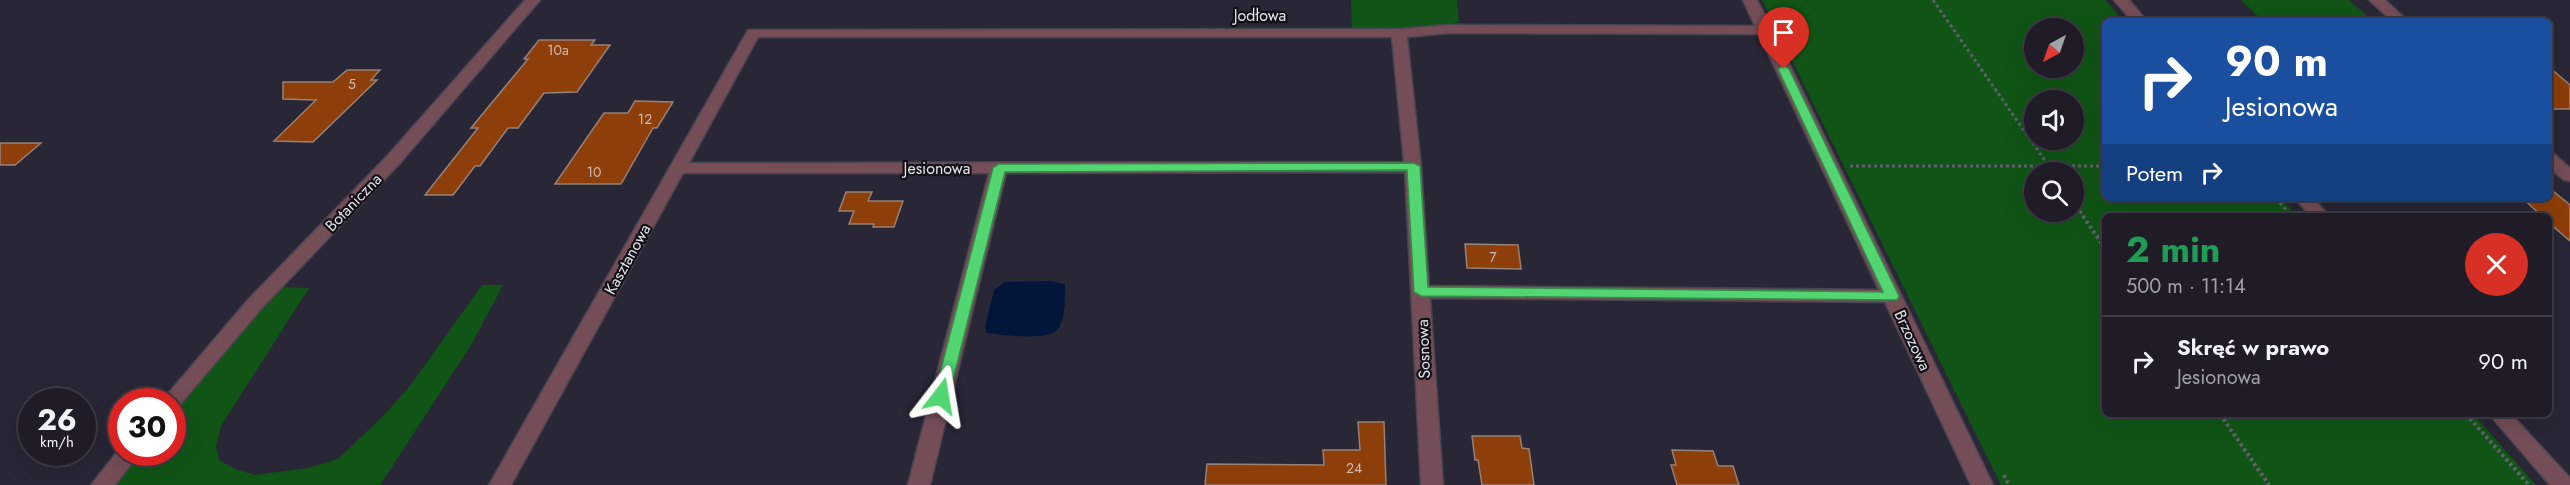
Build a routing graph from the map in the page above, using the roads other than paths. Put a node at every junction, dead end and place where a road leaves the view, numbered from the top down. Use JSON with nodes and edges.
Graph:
{"nodes":[{"id":1,"x":533,"y":0,"type":"edge"},
{"id":2,"x":1750,"y":0,"type":"edge"},
{"id":3,"x":2121,"y":0,"type":"edge"},
{"id":4,"x":2376,"y":0,"type":"edge"},
{"id":5,"x":2137,"y":18,"type":"edge"},
{"id":6,"x":2397,"y":18,"type":"edge"},
{"id":7,"x":1766,"y":30,"type":"junction"},
{"id":8,"x":753,"y":33,"type":"joint"},
{"id":9,"x":1399,"y":33,"type":"junction"},
{"id":10,"x":2558,"y":163,"type":"edge"},
{"id":11,"x":1413,"y":166,"type":"junction"},
{"id":12,"x":677,"y":168,"type":"junction"},
{"id":13,"x":999,"y":168,"type":"junction"},
{"id":14,"x":2570,"y":176,"type":"edge"},
{"id":15,"x":2307,"y":201,"type":"edge"},
{"id":16,"x":2317,"y":213,"type":"edge"},
{"id":17,"x":1421,"y":292,"type":"junction"},
{"id":18,"x":1892,"y":296,"type":"junction"},
{"id":19,"x":183,"y":388,"type":"edge"},
{"id":20,"x":2502,"y":417,"type":"edge"},
{"id":21,"x":118,"y":466,"type":"edge"},
{"id":22,"x":102,"y":485,"type":"edge"},
{"id":23,"x":500,"y":485,"type":"edge"},
{"id":24,"x":919,"y":485,"type":"edge"},
{"id":25,"x":1432,"y":485,"type":"edge"},
{"id":26,"x":1982,"y":485,"type":"edge"},
{"id":27,"x":2563,"y":485,"type":"edge"}],
"edges":[{"from":1,"to":19,"type":"street","name":"Botaniczna"},
{"from":2,"to":7,"type":"street","name":"Brzozowa"},
{"from":3,"to":5,"type":"street"},
{"from":4,"to":6,"type":"street"},
{"from":7,"to":9,"type":"street","name":"Jodłowa"},
{"from":7,"to":18,"type":"street","name":"Brzozowa"},
{"from":8,"to":9,"type":"street","name":"Jodłowa"},
{"from":8,"to":12,"type":"street","name":"Kasztanowa"},
{"from":9,"to":11,"type":"street","name":"Sosnowa"},
{"from":10,"to":14,"type":"street"},
{"from":11,"to":13,"type":"street","name":"Jesionowa"},
{"from":11,"to":17,"type":"street","name":"Sosnowa"},
{"from":12,"to":13,"type":"street","name":"Jesionowa"},
{"from":12,"to":23,"type":"street","name":"Kasztanowa"},
{"from":13,"to":24,"type":"street"},
{"from":15,"to":16,"type":"street"},
{"from":17,"to":18,"type":"street"},
{"from":17,"to":25,"type":"street","name":"Sosnowa"},
{"from":18,"to":26,"type":"street","name":"Brzozowa"},
{"from":20,"to":27,"type":"street"},
{"from":21,"to":22,"type":"street"}]}
